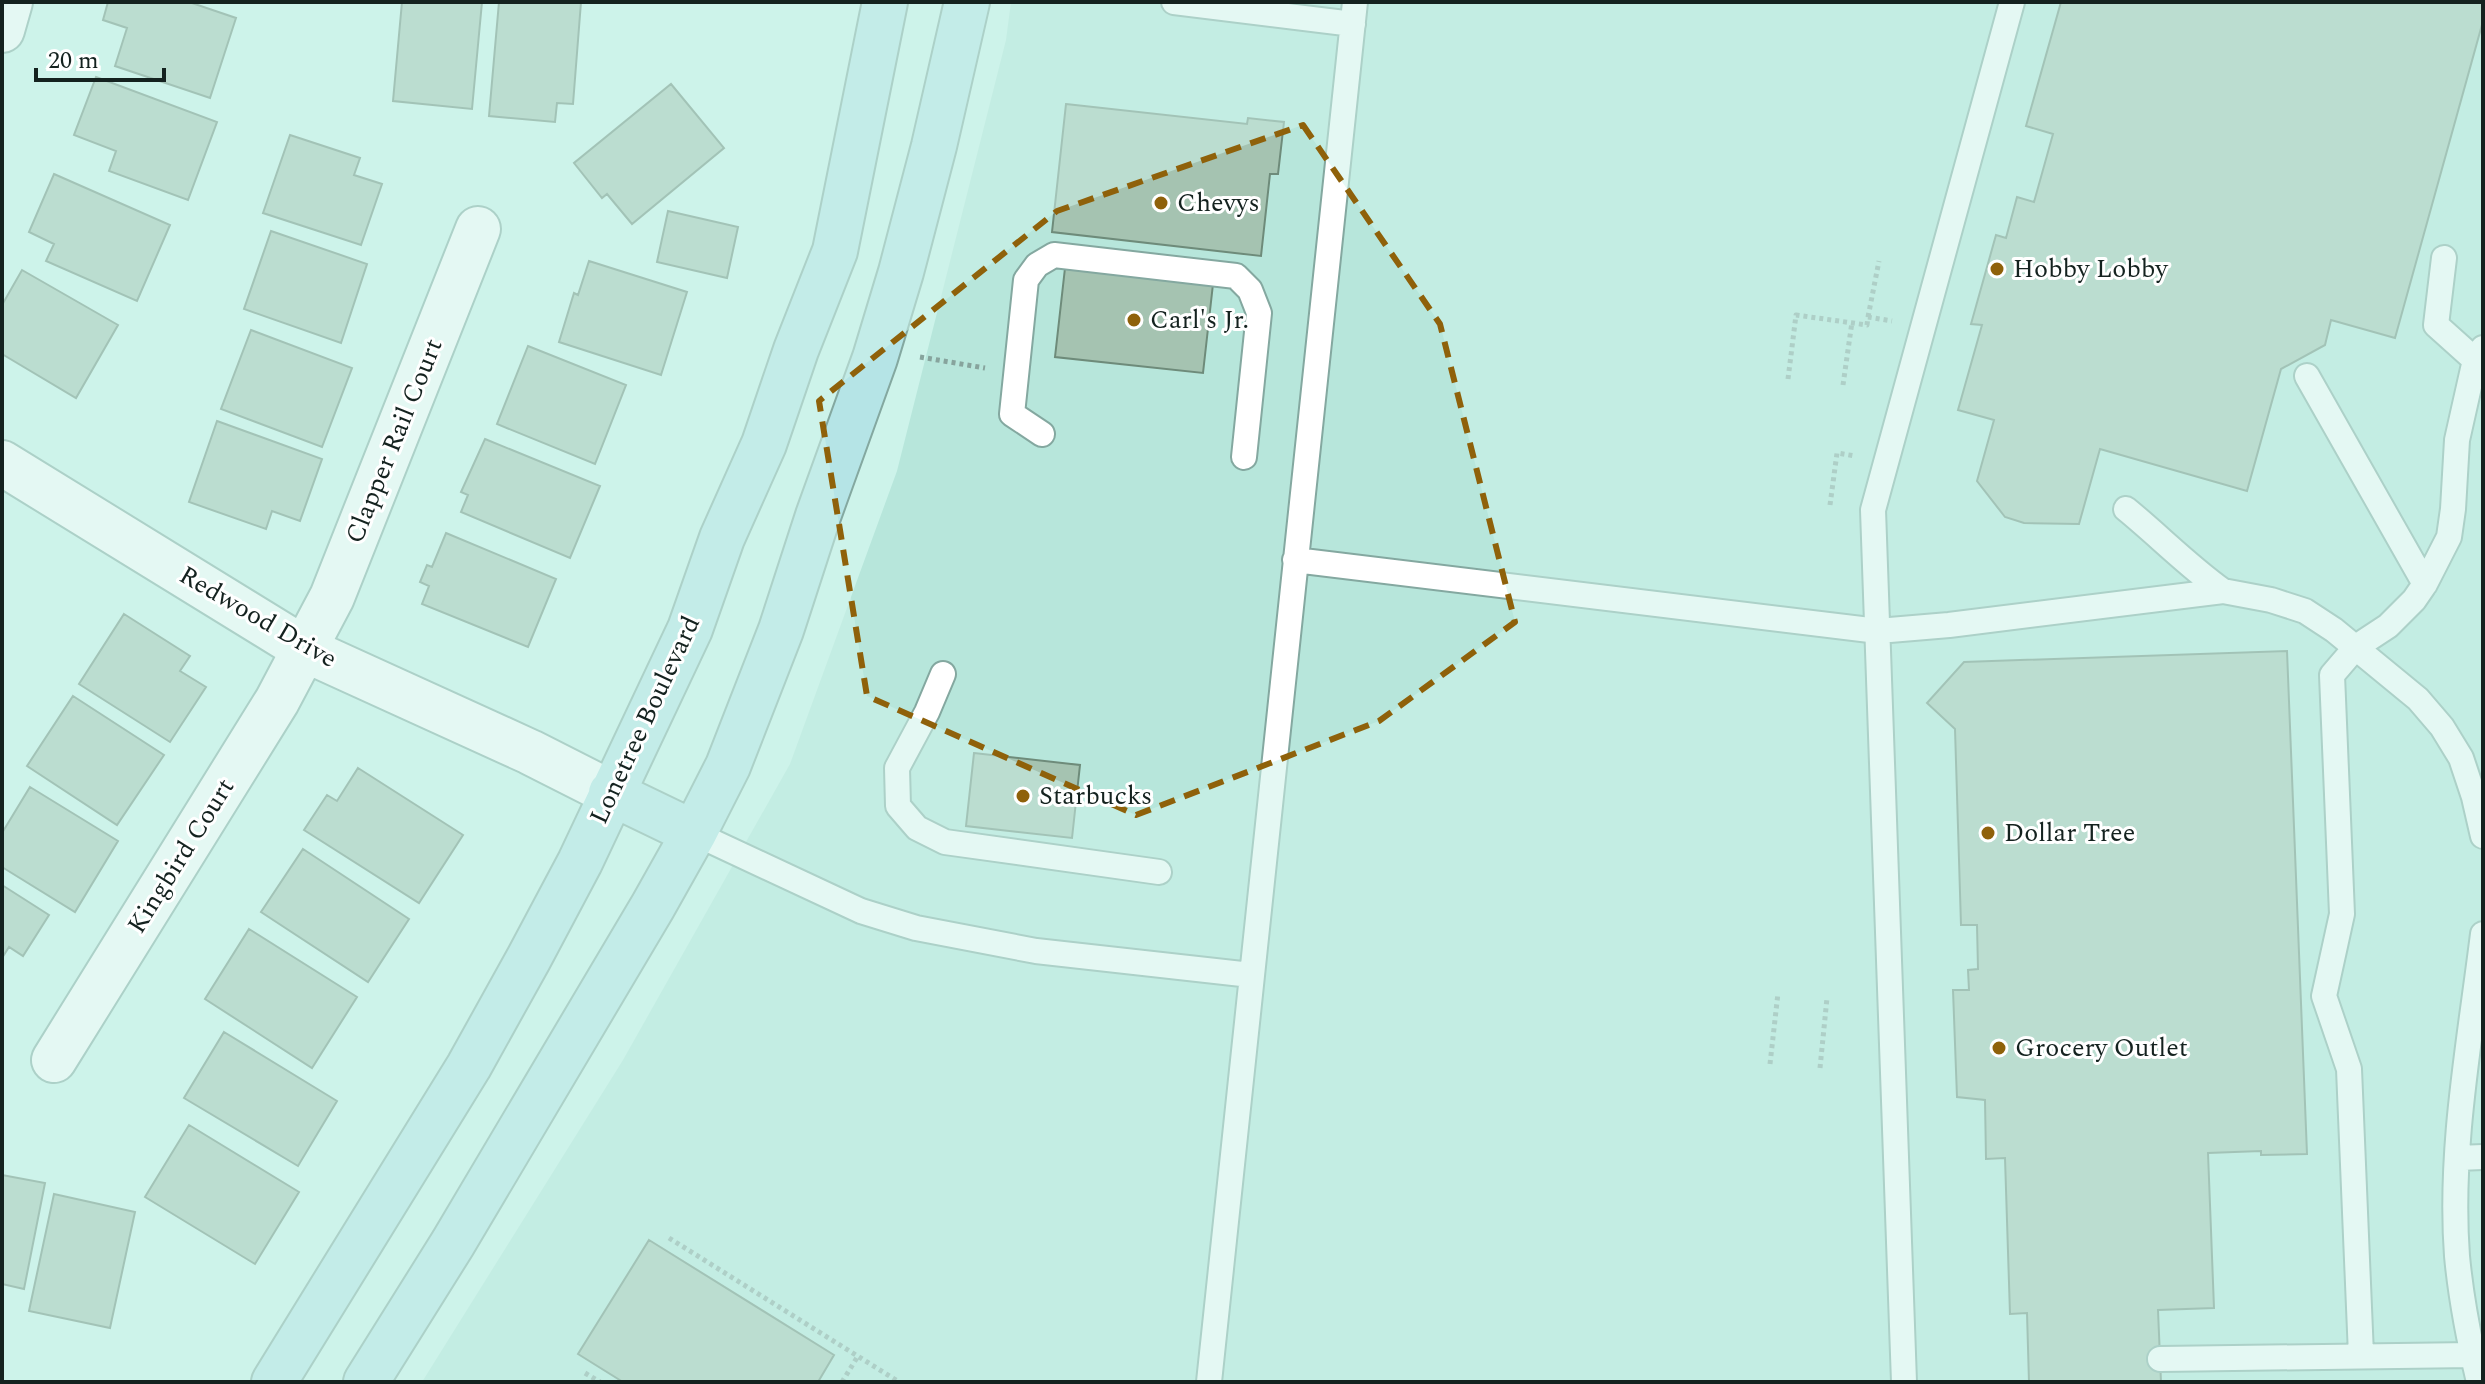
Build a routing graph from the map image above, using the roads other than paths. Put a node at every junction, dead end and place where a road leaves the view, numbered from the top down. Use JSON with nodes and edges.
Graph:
{"nodes":[{"id":1,"x":10,"y":2,"type":"edge"},
{"id":2,"x":885,"y":2,"type":"edge"},
{"id":3,"x":967,"y":2,"type":"edge"},
{"id":4,"x":1174,"y":2,"type":"edge"},
{"id":5,"x":2012,"y":2,"type":"edge"},
{"id":6,"x":1354,"y":13,"type":"edge"},
{"id":7,"x":2,"y":30,"type":"edge"},
{"id":8,"x":478,"y":229,"type":"dead end"},
{"id":9,"x":2444,"y":258,"type":"dead end"},
{"id":10,"x":2479,"y":354,"type":"edge"},
{"id":11,"x":2307,"y":376,"type":"dead end"},
{"id":12,"x":1042,"y":434,"type":"dead end"},
{"id":13,"x":1244,"y":457,"type":"dead end"},
{"id":14,"x":2,"y":463,"type":"edge"},
{"id":15,"x":2126,"y":509,"type":"dead end"},
{"id":16,"x":1295,"y":560,"type":"junction"},
{"id":17,"x":2425,"y":584,"type":"junction"},
{"id":18,"x":2223,"y":591,"type":"junction"},
{"id":19,"x":1878,"y":631,"type":"junction"},
{"id":20,"x":2356,"y":647,"type":"junction"},
{"id":21,"x":306,"y":650,"type":"junction"},
{"id":22,"x":943,"y":674,"type":"dead end"},
{"id":23,"x":611,"y":793,"type":"junction"},
{"id":24,"x":694,"y":833,"type":"junction"},
{"id":25,"x":2483,"y":836,"type":"edge"},
{"id":26,"x":1159,"y":872,"type":"dead end"},
{"id":27,"x":2483,"y":934,"type":"edge"},
{"id":28,"x":1251,"y":975,"type":"junction"},
{"id":29,"x":54,"y":1060,"type":"dead end"},
{"id":30,"x":2483,"y":1157,"type":"edge"},
{"id":31,"x":2458,"y":1158,"type":"junction"},
{"id":32,"x":2361,"y":1355,"type":"junction"},
{"id":33,"x":2472,"y":1355,"type":"junction"},
{"id":34,"x":2160,"y":1359,"type":"dead end"},
{"id":35,"x":274,"y":1382,"type":"edge"},
{"id":36,"x":366,"y":1382,"type":"edge"},
{"id":37,"x":1209,"y":1382,"type":"edge"},
{"id":38,"x":1904,"y":1382,"type":"edge"},
{"id":39,"x":2479,"y":1382,"type":"edge"}],
"edges":[{"from":1,"to":7,"type":"street"},
{"from":2,"to":23,"type":"main road","name":"Lonetree Boulevard"},
{"from":3,"to":24,"type":"main road"},
{"from":4,"to":6,"type":"lane"},
{"from":5,"to":19,"type":"lane"},
{"from":6,"to":16,"type":"lane"},
{"from":8,"to":21,"type":"street","name":"Clapper Rail Court"},
{"from":9,"to":10,"type":"lane"},
{"from":10,"to":17,"type":"lane"},
{"from":11,"to":17,"type":"lane"},
{"from":12,"to":13,"type":"lane"},
{"from":14,"to":21,"type":"street","name":"Redwood Drive"},
{"from":15,"to":18,"type":"lane"},
{"from":16,"to":19,"type":"lane"},
{"from":16,"to":28,"type":"lane"},
{"from":17,"to":20,"type":"lane"},
{"from":18,"to":19,"type":"lane"},
{"from":18,"to":20,"type":"lane"},
{"from":19,"to":38,"type":"lane"},
{"from":20,"to":25,"type":"lane"},
{"from":20,"to":32,"type":"lane"},
{"from":21,"to":23,"type":"street","name":"Redwood Drive"},
{"from":21,"to":29,"type":"street","name":"Kingbird Court"},
{"from":22,"to":26,"type":"lane"},
{"from":23,"to":24,"type":"main road"},
{"from":23,"to":35,"type":"main road","name":"Lonetree Boulevard"},
{"from":24,"to":28,"type":"lane"},
{"from":24,"to":36,"type":"main road"},
{"from":27,"to":31,"type":"lane"},
{"from":28,"to":37,"type":"lane"},
{"from":30,"to":31,"type":"lane"},
{"from":31,"to":33,"type":"lane"},
{"from":32,"to":33,"type":"lane"},
{"from":32,"to":34,"type":"lane"},
{"from":33,"to":39,"type":"lane"}]}
